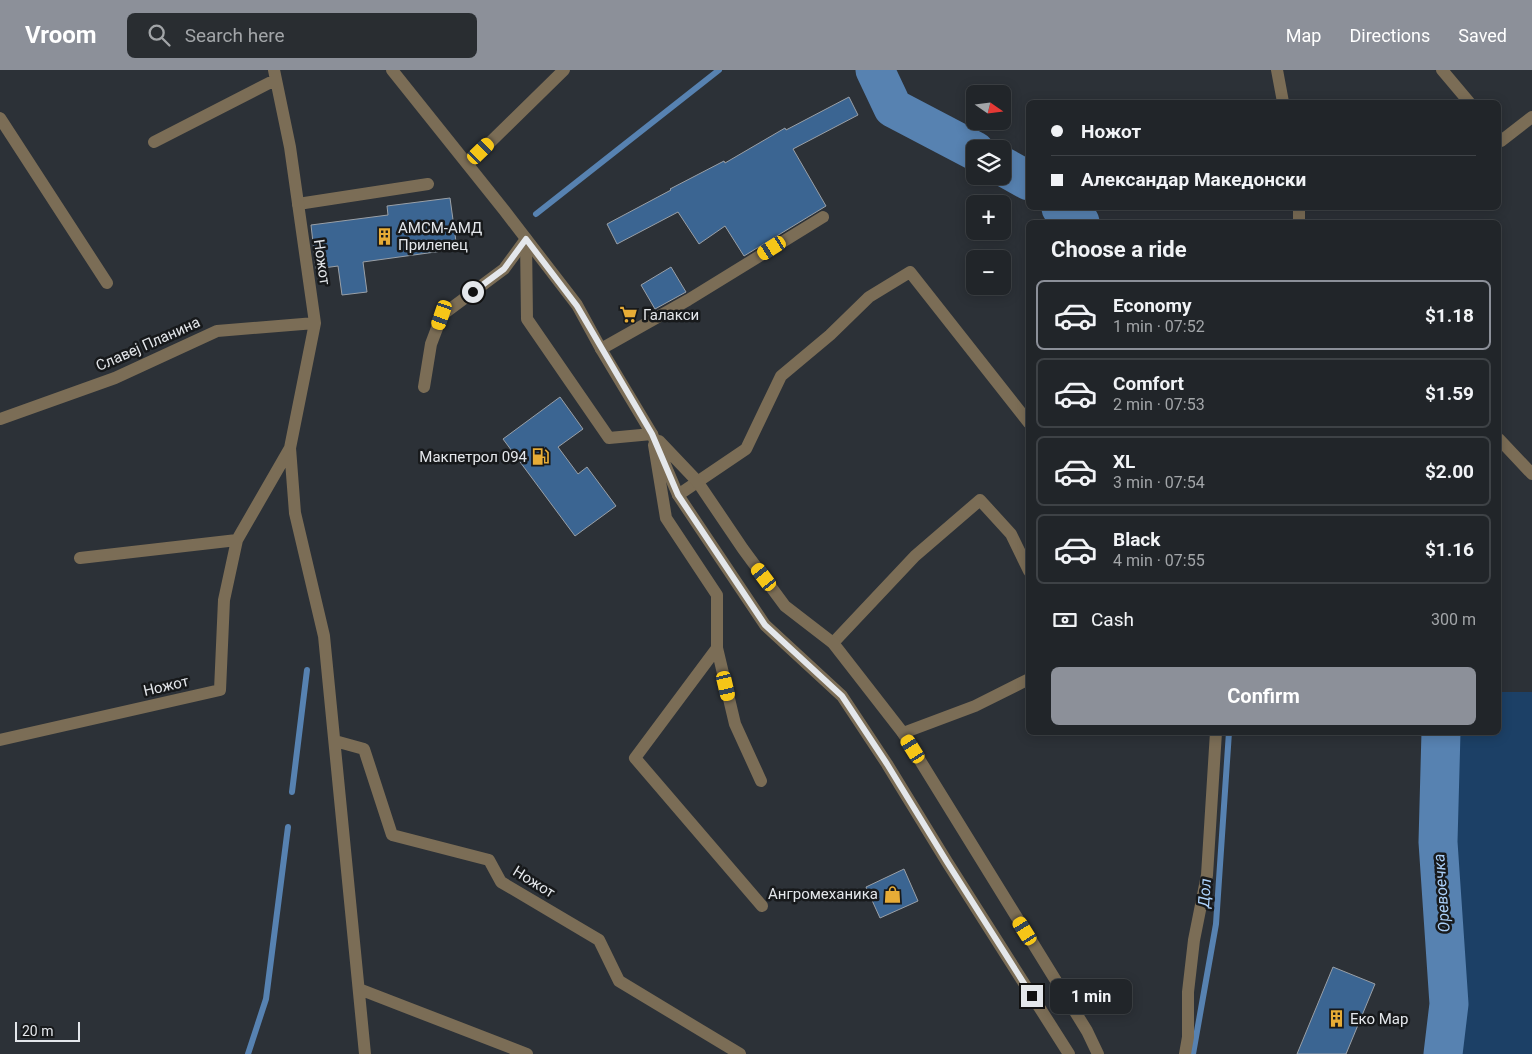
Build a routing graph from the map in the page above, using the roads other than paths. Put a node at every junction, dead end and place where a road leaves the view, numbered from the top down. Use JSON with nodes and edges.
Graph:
{"nodes":[{"id":1,"x":392,"y":70,"type":"edge"},
{"id":2,"x":564,"y":70,"type":"edge"},
{"id":3,"x":1277,"y":70,"type":"edge"},
{"id":4,"x":1442,"y":70,"type":"edge"},
{"id":5,"x":273,"y":73,"type":"edge"},
{"id":6,"x":1283,"y":100,"type":"edge"},
{"id":7,"x":1467,"y":100,"type":"edge"},
{"id":8,"x":1532,"y":117,"type":"edge"},
{"id":9,"x":0,"y":118,"type":"edge"},
{"id":10,"x":1501,"y":141,"type":"edge"},
{"id":11,"x":154,"y":142,"type":"dead end"},
{"id":12,"x":468,"y":164,"type":"junction"},
{"id":13,"x":428,"y":184,"type":"dead end"},
{"id":14,"x":298,"y":204,"type":"junction"},
{"id":15,"x":823,"y":217,"type":"dead end"},
{"id":16,"x":526,"y":239,"type":"junction"},
{"id":17,"x":107,"y":284,"type":"dead end"},
{"id":18,"x":315,"y":323,"type":"junction"},
{"id":19,"x":601,"y":349,"type":"junction"},
{"id":20,"x":424,"y":387,"type":"dead end"},
{"id":21,"x":0,"y":419,"type":"edge"},
{"id":22,"x":1026,"y":419,"type":"edge"},
{"id":23,"x":652,"y":434,"type":"junction"},
{"id":24,"x":1501,"y":441,"type":"edge"},
{"id":25,"x":290,"y":448,"type":"junction"},
{"id":26,"x":1532,"y":474,"type":"edge"},
{"id":27,"x":697,"y":481,"type":"junction"},
{"id":28,"x":678,"y":495,"type":"junction"},
{"id":29,"x":237,"y":540,"type":"junction"},
{"id":30,"x":80,"y":558,"type":"dead end"},
{"id":31,"x":1026,"y":565,"type":"edge"},
{"id":32,"x":833,"y":643,"type":"junction"},
{"id":33,"x":717,"y":648,"type":"junction"},
{"id":34,"x":1026,"y":680,"type":"edge"},
{"id":35,"x":903,"y":733,"type":"junction"},
{"id":36,"x":1216,"y":735,"type":"edge"},
{"id":37,"x":0,"y":740,"type":"edge"},
{"id":38,"x":335,"y":741,"type":"junction"},
{"id":39,"x":761,"y":781,"type":"dead end"},
{"id":40,"x":762,"y":906,"type":"dead end"},
{"id":41,"x":358,"y":989,"type":"junction"},
{"id":42,"x":365,"y":1054,"type":"edge"},
{"id":43,"x":527,"y":1054,"type":"edge"},
{"id":44,"x":740,"y":1054,"type":"edge"},
{"id":45,"x":1068,"y":1054,"type":"edge"},
{"id":46,"x":1098,"y":1054,"type":"edge"},
{"id":47,"x":1185,"y":1054,"type":"edge"}],
"edges":[{"from":1,"to":12,"type":"street"},
{"from":2,"to":12,"type":"street"},
{"from":3,"to":6,"type":"street"},
{"from":4,"to":7,"type":"street"},
{"from":5,"to":11,"type":"street"},
{"from":5,"to":14,"type":"street","name":"Ножот"},
{"from":8,"to":10,"type":"street"},
{"from":9,"to":17,"type":"street"},
{"from":12,"to":16,"type":"street"},
{"from":13,"to":14,"type":"street"},
{"from":14,"to":18,"type":"street","name":"Ножот"},
{"from":15,"to":19,"type":"street"},
{"from":16,"to":19,"type":"street"},
{"from":16,"to":20,"type":"street"},
{"from":16,"to":23,"type":"street"},
{"from":18,"to":21,"type":"street","name":"Славеј Планина"},
{"from":18,"to":25,"type":"street","name":"Ножот"},
{"from":19,"to":23,"type":"street"},
{"from":22,"to":27,"type":"street"},
{"from":23,"to":27,"type":"street"},
{"from":23,"to":28,"type":"street"},
{"from":23,"to":33,"type":"street"},
{"from":24,"to":26,"type":"street"},
{"from":25,"to":29,"type":"street","name":"Ножот"},
{"from":25,"to":38,"type":"street","name":"Ножот"},
{"from":27,"to":28,"type":"street"},
{"from":27,"to":32,"type":"street"},
{"from":28,"to":45,"type":"street"},
{"from":29,"to":30,"type":"street"},
{"from":29,"to":37,"type":"street","name":"Ножот"},
{"from":31,"to":32,"type":"street"},
{"from":32,"to":35,"type":"street"},
{"from":33,"to":39,"type":"street"},
{"from":33,"to":40,"type":"street"},
{"from":34,"to":35,"type":"street"},
{"from":35,"to":46,"type":"street"},
{"from":36,"to":47,"type":"street"},
{"from":38,"to":41,"type":"street","name":"Ножот"},
{"from":38,"to":44,"type":"street","name":"Ножот"},
{"from":41,"to":42,"type":"street","name":"Ножот"},
{"from":41,"to":43,"type":"street"}]}
